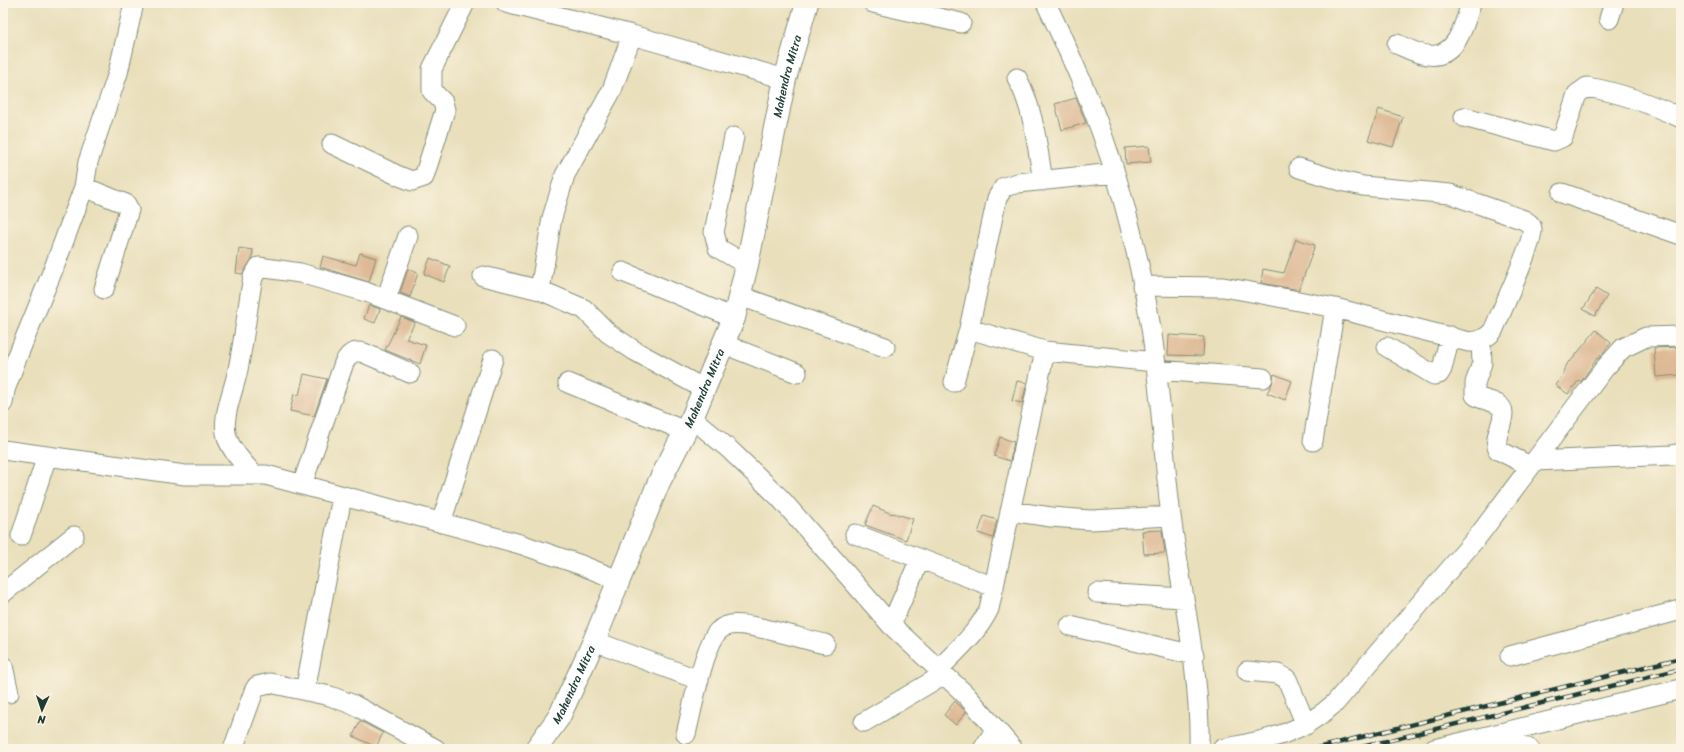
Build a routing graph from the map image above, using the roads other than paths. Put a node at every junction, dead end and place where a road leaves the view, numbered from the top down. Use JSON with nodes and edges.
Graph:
{"nodes":[{"id":1,"x":134,"y":3,"type":"edge"},
{"id":2,"x":465,"y":3,"type":"edge"},
{"id":3,"x":506,"y":3,"type":"edge"},
{"id":4,"x":807,"y":3,"type":"edge"},
{"id":5,"x":873,"y":3,"type":"edge"},
{"id":6,"x":1046,"y":3,"type":"edge"},
{"id":7,"x":1471,"y":3,"type":"edge"},
{"id":8,"x":961,"y":23,"type":"dead end"},
{"id":9,"x":632,"y":36,"type":"junction"},
{"id":10,"x":1397,"y":44,"type":"dead end"},
{"id":11,"x":785,"y":78,"type":"junction"},
{"id":12,"x":1017,"y":78,"type":"dead end"},
{"id":13,"x":1464,"y":117,"type":"dead end"},
{"id":14,"x":1681,"y":118,"type":"edge"},
{"id":15,"x":734,"y":136,"type":"dead end"},
{"id":16,"x":332,"y":144,"type":"dead end"},
{"id":17,"x":1299,"y":168,"type":"dead end"},
{"id":18,"x":1114,"y":173,"type":"junction"},
{"id":19,"x":1043,"y":181,"type":"junction"},
{"id":20,"x":84,"y":187,"type":"junction"},
{"id":21,"x":1562,"y":193,"type":"dead end"},
{"id":22,"x":1681,"y":234,"type":"edge"},
{"id":23,"x":408,"y":236,"type":"dead end"},
{"id":24,"x":747,"y":265,"type":"junction"},
{"id":25,"x":623,"y":272,"type":"dead end"},
{"id":26,"x":483,"y":276,"type":"dead end"},
{"id":27,"x":1142,"y":286,"type":"junction"},
{"id":28,"x":104,"y":289,"type":"dead end"},
{"id":29,"x":540,"y":290,"type":"junction"},
{"id":30,"x":740,"y":296,"type":"junction"},
{"id":31,"x":386,"y":299,"type":"junction"},
{"id":32,"x":1336,"y":308,"type":"junction"},
{"id":33,"x":734,"y":318,"type":"junction"},
{"id":34,"x":455,"y":326,"type":"dead end"},
{"id":35,"x":969,"y":329,"type":"junction"},
{"id":36,"x":1450,"y":336,"type":"junction"},
{"id":37,"x":1681,"y":336,"type":"edge"},
{"id":38,"x":1481,"y":340,"type":"junction"},
{"id":39,"x":723,"y":344,"type":"junction"},
{"id":40,"x":885,"y":347,"type":"dead end"},
{"id":41,"x":1387,"y":347,"type":"dead end"},
{"id":42,"x":1045,"y":351,"type":"junction"},
{"id":43,"x":493,"y":360,"type":"dead end"},
{"id":44,"x":1156,"y":366,"type":"junction"},
{"id":45,"x":410,"y":373,"type":"dead end"},
{"id":46,"x":797,"y":373,"type":"dead end"},
{"id":47,"x":1263,"y":378,"type":"dead end"},
{"id":48,"x":954,"y":382,"type":"dead end"},
{"id":49,"x":568,"y":383,"type":"dead end"},
{"id":50,"x":704,"y":389,"type":"junction"},
{"id":51,"x":3,"y":403,"type":"edge"},
{"id":52,"x":688,"y":424,"type":"junction"},
{"id":53,"x":1313,"y":441,"type":"dead end"},
{"id":54,"x":3,"y":450,"type":"edge"},
{"id":55,"x":1681,"y":453,"type":"edge"},
{"id":56,"x":47,"y":456,"type":"junction"},
{"id":57,"x":1532,"y":464,"type":"junction"},
{"id":58,"x":253,"y":474,"type":"junction"},
{"id":59,"x":302,"y":485,"type":"junction"},
{"id":60,"x":342,"y":497,"type":"junction"},
{"id":61,"x":1010,"y":511,"type":"junction"},
{"id":62,"x":1171,"y":516,"type":"junction"},
{"id":63,"x":441,"y":523,"type":"junction"},
{"id":64,"x":855,"y":534,"type":"dead end"},
{"id":65,"x":22,"y":536,"type":"dead end"},
{"id":66,"x":74,"y":536,"type":"dead end"},
{"id":67,"x":920,"y":559,"type":"junction"},
{"id":68,"x":618,"y":580,"type":"junction"},
{"id":69,"x":994,"y":587,"type":"junction"},
{"id":70,"x":3,"y":593,"type":"edge"},
{"id":71,"x":1097,"y":593,"type":"dead end"},
{"id":72,"x":1184,"y":598,"type":"junction"},
{"id":73,"x":1681,"y":610,"type":"edge"},
{"id":74,"x":891,"y":625,"type":"junction"},
{"id":75,"x":1070,"y":626,"type":"dead end"},
{"id":76,"x":594,"y":641,"type":"junction"},
{"id":77,"x":825,"y":644,"type":"dead end"},
{"id":78,"x":1194,"y":655,"type":"junction"},
{"id":79,"x":1510,"y":656,"type":"dead end"},
{"id":80,"x":3,"y":666,"type":"edge"},
{"id":81,"x":1247,"y":671,"type":"dead end"},
{"id":82,"x":940,"y":673,"type":"junction"},
{"id":83,"x":699,"y":680,"type":"junction"},
{"id":84,"x":1681,"y":689,"type":"edge"},
{"id":85,"x":305,"y":691,"type":"junction"},
{"id":86,"x":9,"y":693,"type":"dead end"},
{"id":87,"x":864,"y":722,"type":"dead end"},
{"id":88,"x":1306,"y":725,"type":"junction"},
{"id":89,"x":995,"y":730,"type":"junction"},
{"id":90,"x":686,"y":734,"type":"dead end"},
{"id":91,"x":1492,"y":734,"type":"junction"},
{"id":92,"x":1521,"y":748,"type":"edge"},
{"id":93,"x":233,"y":749,"type":"edge"},
{"id":94,"x":436,"y":749,"type":"edge"},
{"id":95,"x":536,"y":749,"type":"edge"},
{"id":96,"x":983,"y":749,"type":"edge"},
{"id":97,"x":1013,"y":749,"type":"edge"},
{"id":98,"x":1199,"y":749,"type":"edge"},
{"id":99,"x":1222,"y":749,"type":"edge"},
{"id":100,"x":1434,"y":749,"type":"edge"}],
"edges":[{"from":1,"to":20,"type":"street"},
{"from":2,"to":16,"type":"street"},
{"from":3,"to":9,"type":"street"},
{"from":4,"to":11,"type":"main road","name":"Mahendra Mitra"},
{"from":5,"to":8,"type":"street"},
{"from":6,"to":18,"type":"street"},
{"from":7,"to":10,"type":"street"},
{"from":9,"to":11,"type":"street"},
{"from":9,"to":29,"type":"street"},
{"from":11,"to":24,"type":"main road","name":"Mahendra Mitra"},
{"from":12,"to":19,"type":"street"},
{"from":13,"to":14,"type":"street"},
{"from":15,"to":24,"type":"street"},
{"from":17,"to":38,"type":"street"},
{"from":18,"to":19,"type":"street"},
{"from":18,"to":27,"type":"street"},
{"from":19,"to":35,"type":"street"},
{"from":20,"to":28,"type":"street"},
{"from":20,"to":51,"type":"street"},
{"from":21,"to":22,"type":"street"},
{"from":23,"to":31,"type":"street"},
{"from":24,"to":30,"type":"main road","name":"Mahendra Mitra"},
{"from":25,"to":33,"type":"street"},
{"from":26,"to":29,"type":"street"},
{"from":27,"to":32,"type":"street"},
{"from":27,"to":44,"type":"street"},
{"from":29,"to":50,"type":"street"},
{"from":30,"to":33,"type":"main road","name":"Mahendra Mitra"},
{"from":30,"to":40,"type":"street"},
{"from":31,"to":34,"type":"street"},
{"from":31,"to":58,"type":"street"},
{"from":32,"to":36,"type":"street"},
{"from":32,"to":53,"type":"street"},
{"from":33,"to":39,"type":"main road","name":"Mahendra Mitra"},
{"from":35,"to":42,"type":"street"},
{"from":35,"to":48,"type":"street"},
{"from":36,"to":38,"type":"street"},
{"from":36,"to":41,"type":"street"},
{"from":37,"to":57,"type":"street"},
{"from":38,"to":57,"type":"street"},
{"from":39,"to":46,"type":"street"},
{"from":39,"to":50,"type":"main road","name":"Mahendra Mitra"},
{"from":42,"to":44,"type":"street"},
{"from":42,"to":61,"type":"street"},
{"from":43,"to":63,"type":"street"},
{"from":44,"to":47,"type":"street"},
{"from":44,"to":62,"type":"street"},
{"from":45,"to":59,"type":"street"},
{"from":49,"to":52,"type":"street"},
{"from":50,"to":52,"type":"main road","name":"Mahendra Mitra"},
{"from":52,"to":68,"type":"main road","name":"Mahendra Mitra"},
{"from":52,"to":74,"type":"street"},
{"from":54,"to":56,"type":"street"},
{"from":55,"to":57,"type":"street"},
{"from":56,"to":58,"type":"street"},
{"from":56,"to":65,"type":"street"},
{"from":57,"to":88,"type":"street"},
{"from":58,"to":59,"type":"street"},
{"from":59,"to":60,"type":"street"},
{"from":60,"to":63,"type":"street"},
{"from":60,"to":85,"type":"street"},
{"from":61,"to":62,"type":"street"},
{"from":61,"to":69,"type":"street"},
{"from":62,"to":72,"type":"street"},
{"from":63,"to":68,"type":"street"},
{"from":64,"to":67,"type":"street"},
{"from":66,"to":70,"type":"street"},
{"from":67,"to":69,"type":"street"},
{"from":67,"to":74,"type":"street"},
{"from":68,"to":76,"type":"main road","name":"Mahendra Mitra"},
{"from":69,"to":82,"type":"street"},
{"from":71,"to":72,"type":"street"},
{"from":72,"to":78,"type":"street"},
{"from":73,"to":79,"type":"street"},
{"from":74,"to":82,"type":"street"},
{"from":75,"to":78,"type":"street"},
{"from":76,"to":83,"type":"street"},
{"from":76,"to":95,"type":"main road","name":"Mahendra Mitra"},
{"from":77,"to":83,"type":"street"},
{"from":78,"to":98,"type":"street"},
{"from":80,"to":86,"type":"street"},
{"from":81,"to":88,"type":"street"},
{"from":82,"to":87,"type":"street"},
{"from":82,"to":89,"type":"street"},
{"from":83,"to":90,"type":"street"},
{"from":84,"to":91,"type":"street"},
{"from":85,"to":93,"type":"street"},
{"from":85,"to":94,"type":"street"},
{"from":88,"to":99,"type":"street"},
{"from":89,"to":96,"type":"street"},
{"from":89,"to":97,"type":"street"},
{"from":91,"to":92,"type":"street"},
{"from":91,"to":100,"type":"street"}]}
